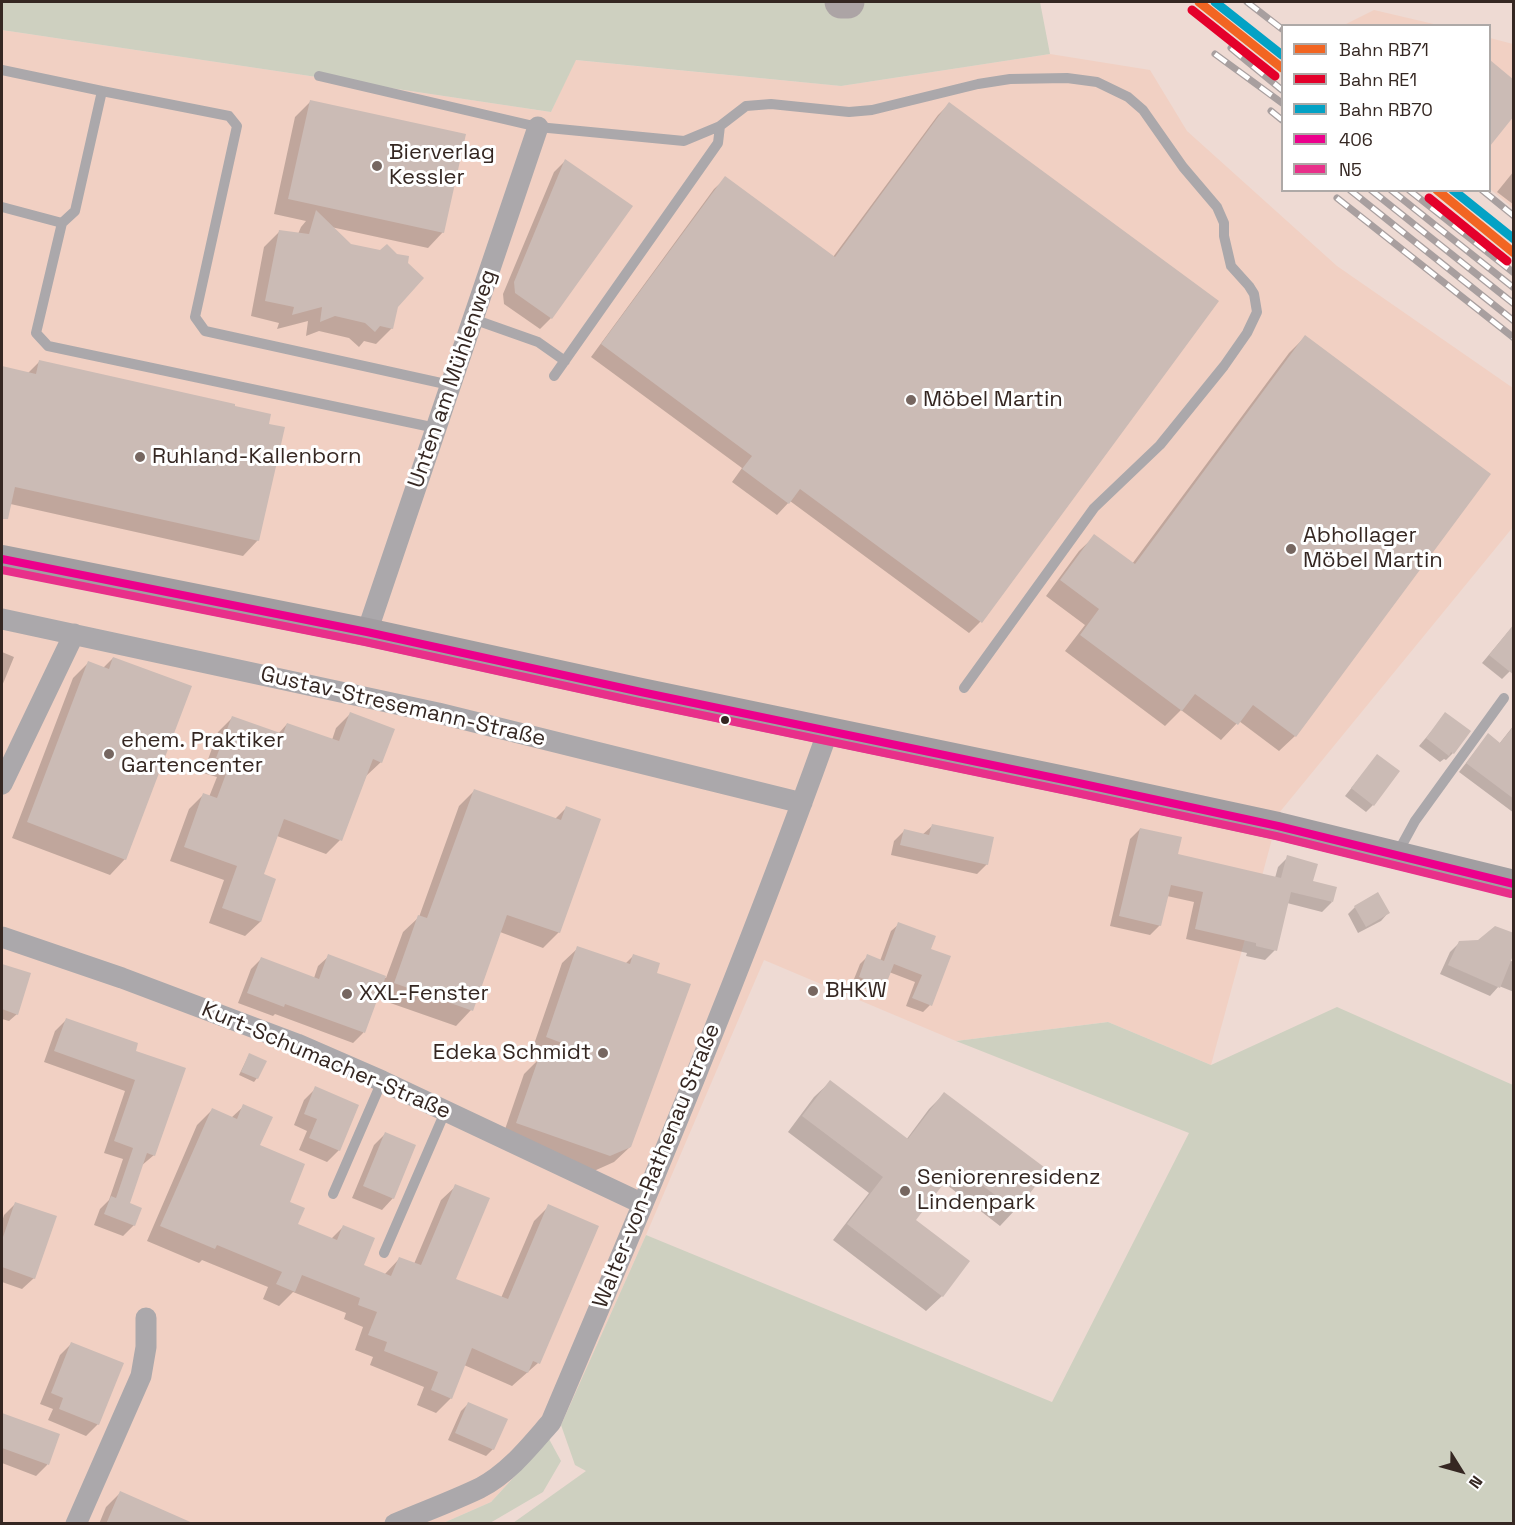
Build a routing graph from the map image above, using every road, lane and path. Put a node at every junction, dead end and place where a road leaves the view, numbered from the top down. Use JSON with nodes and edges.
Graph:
{"nodes":[{"id":1,"x":841,"y":2,"type":"edge"},
{"id":2,"x":848,"y":2,"type":"edge"},
{"id":3,"x":2,"y":70,"type":"edge"},
{"id":4,"x":319,"y":76,"type":"dead end"},
{"id":5,"x":102,"y":91,"type":"junction"},
{"id":6,"x":720,"y":126,"type":"junction"},
{"id":7,"x":538,"y":127,"type":"junction"},
{"id":8,"x":2,"y":207,"type":"edge"},
{"id":9,"x":62,"y":223,"type":"junction"},
{"id":10,"x":473,"y":319,"type":"junction"},
{"id":11,"x":543,"y":346,"type":"junction"},
{"id":12,"x":565,"y":361,"type":"junction"},
{"id":13,"x":450,"y":385,"type":"junction"},
{"id":14,"x":436,"y":428,"type":"junction"},
{"id":15,"x":2,"y":559,"type":"edge"},
{"id":16,"x":2,"y":619,"type":"edge"},
{"id":17,"x":367,"y":632,"type":"junction"},
{"id":18,"x":74,"y":634,"type":"junction"},
{"id":19,"x":964,"y":688,"type":"dead end"},
{"id":20,"x":1504,"y":698,"type":"dead end"},
{"id":21,"x":828,"y":731,"type":"junction"},
{"id":22,"x":2,"y":784,"type":"edge"},
{"id":23,"x":802,"y":803,"type":"junction"},
{"id":24,"x":1397,"y":855,"type":"junction"},
{"id":25,"x":1514,"y":884,"type":"edge"},
{"id":26,"x":2,"y":937,"type":"edge"},
{"id":27,"x":382,"y":1081,"type":"junction"},
{"id":28,"x":445,"y":1112,"type":"junction"},
{"id":29,"x":333,"y":1194,"type":"dead end"},
{"id":30,"x":643,"y":1204,"type":"junction"},
{"id":31,"x":384,"y":1253,"type":"dead end"},
{"id":32,"x":146,"y":1318,"type":"dead end"},
{"id":33,"x":76,"y":1524,"type":"edge"},
{"id":34,"x":395,"y":1524,"type":"edge"}],
"edges":[{"from":1,"to":2,"type":"highway"},
{"from":3,"to":5,"type":"lane"},
{"from":4,"to":7,"type":"lane"},
{"from":5,"to":9,"type":"lane"},
{"from":5,"to":13,"type":"lane"},
{"from":6,"to":7,"type":"lane"},
{"from":6,"to":12,"type":"lane"},
{"from":6,"to":19,"type":"lane"},
{"from":7,"to":10,"type":"street","name":"Unten am Mühlenweg"},
{"from":8,"to":9,"type":"lane"},
{"from":9,"to":14,"type":"lane"},
{"from":10,"to":11,"type":"lane"},
{"from":10,"to":13,"type":"street","name":"Unten am Mühlenweg"},
{"from":11,"to":12,"type":"lane"},
{"from":11,"to":12,"type":"lane"},
{"from":13,"to":14,"type":"street","name":"Unten am Mühlenweg"},
{"from":14,"to":17,"type":"street","name":"Unten am Mühlenweg"},
{"from":15,"to":17,"type":"main road"},
{"from":16,"to":18,"type":"street","name":"Gustav-Stresemann-Straße"},
{"from":17,"to":21,"type":"main road"},
{"from":18,"to":22,"type":"street"},
{"from":18,"to":23,"type":"street","name":"Gustav-Stresemann-Straße"},
{"from":20,"to":24,"type":"lane"},
{"from":21,"to":23,"type":"street","name":"Walter-von-Rathenau Straße"},
{"from":21,"to":24,"type":"main road"},
{"from":23,"to":30,"type":"street","name":"Walter-von-Rathenau Straße"},
{"from":24,"to":25,"type":"main road"},
{"from":26,"to":27,"type":"street","name":"Kurt-Schumacher-Straße"},
{"from":27,"to":28,"type":"street","name":"Kurt-Schumacher-Straße"},
{"from":27,"to":29,"type":"lane"},
{"from":28,"to":30,"type":"street","name":"Kurt-Schumacher-Straße"},
{"from":28,"to":31,"type":"lane"},
{"from":30,"to":34,"type":"street","name":"Walter-von-Rathenau Straße"},
{"from":32,"to":33,"type":"street"}]}
